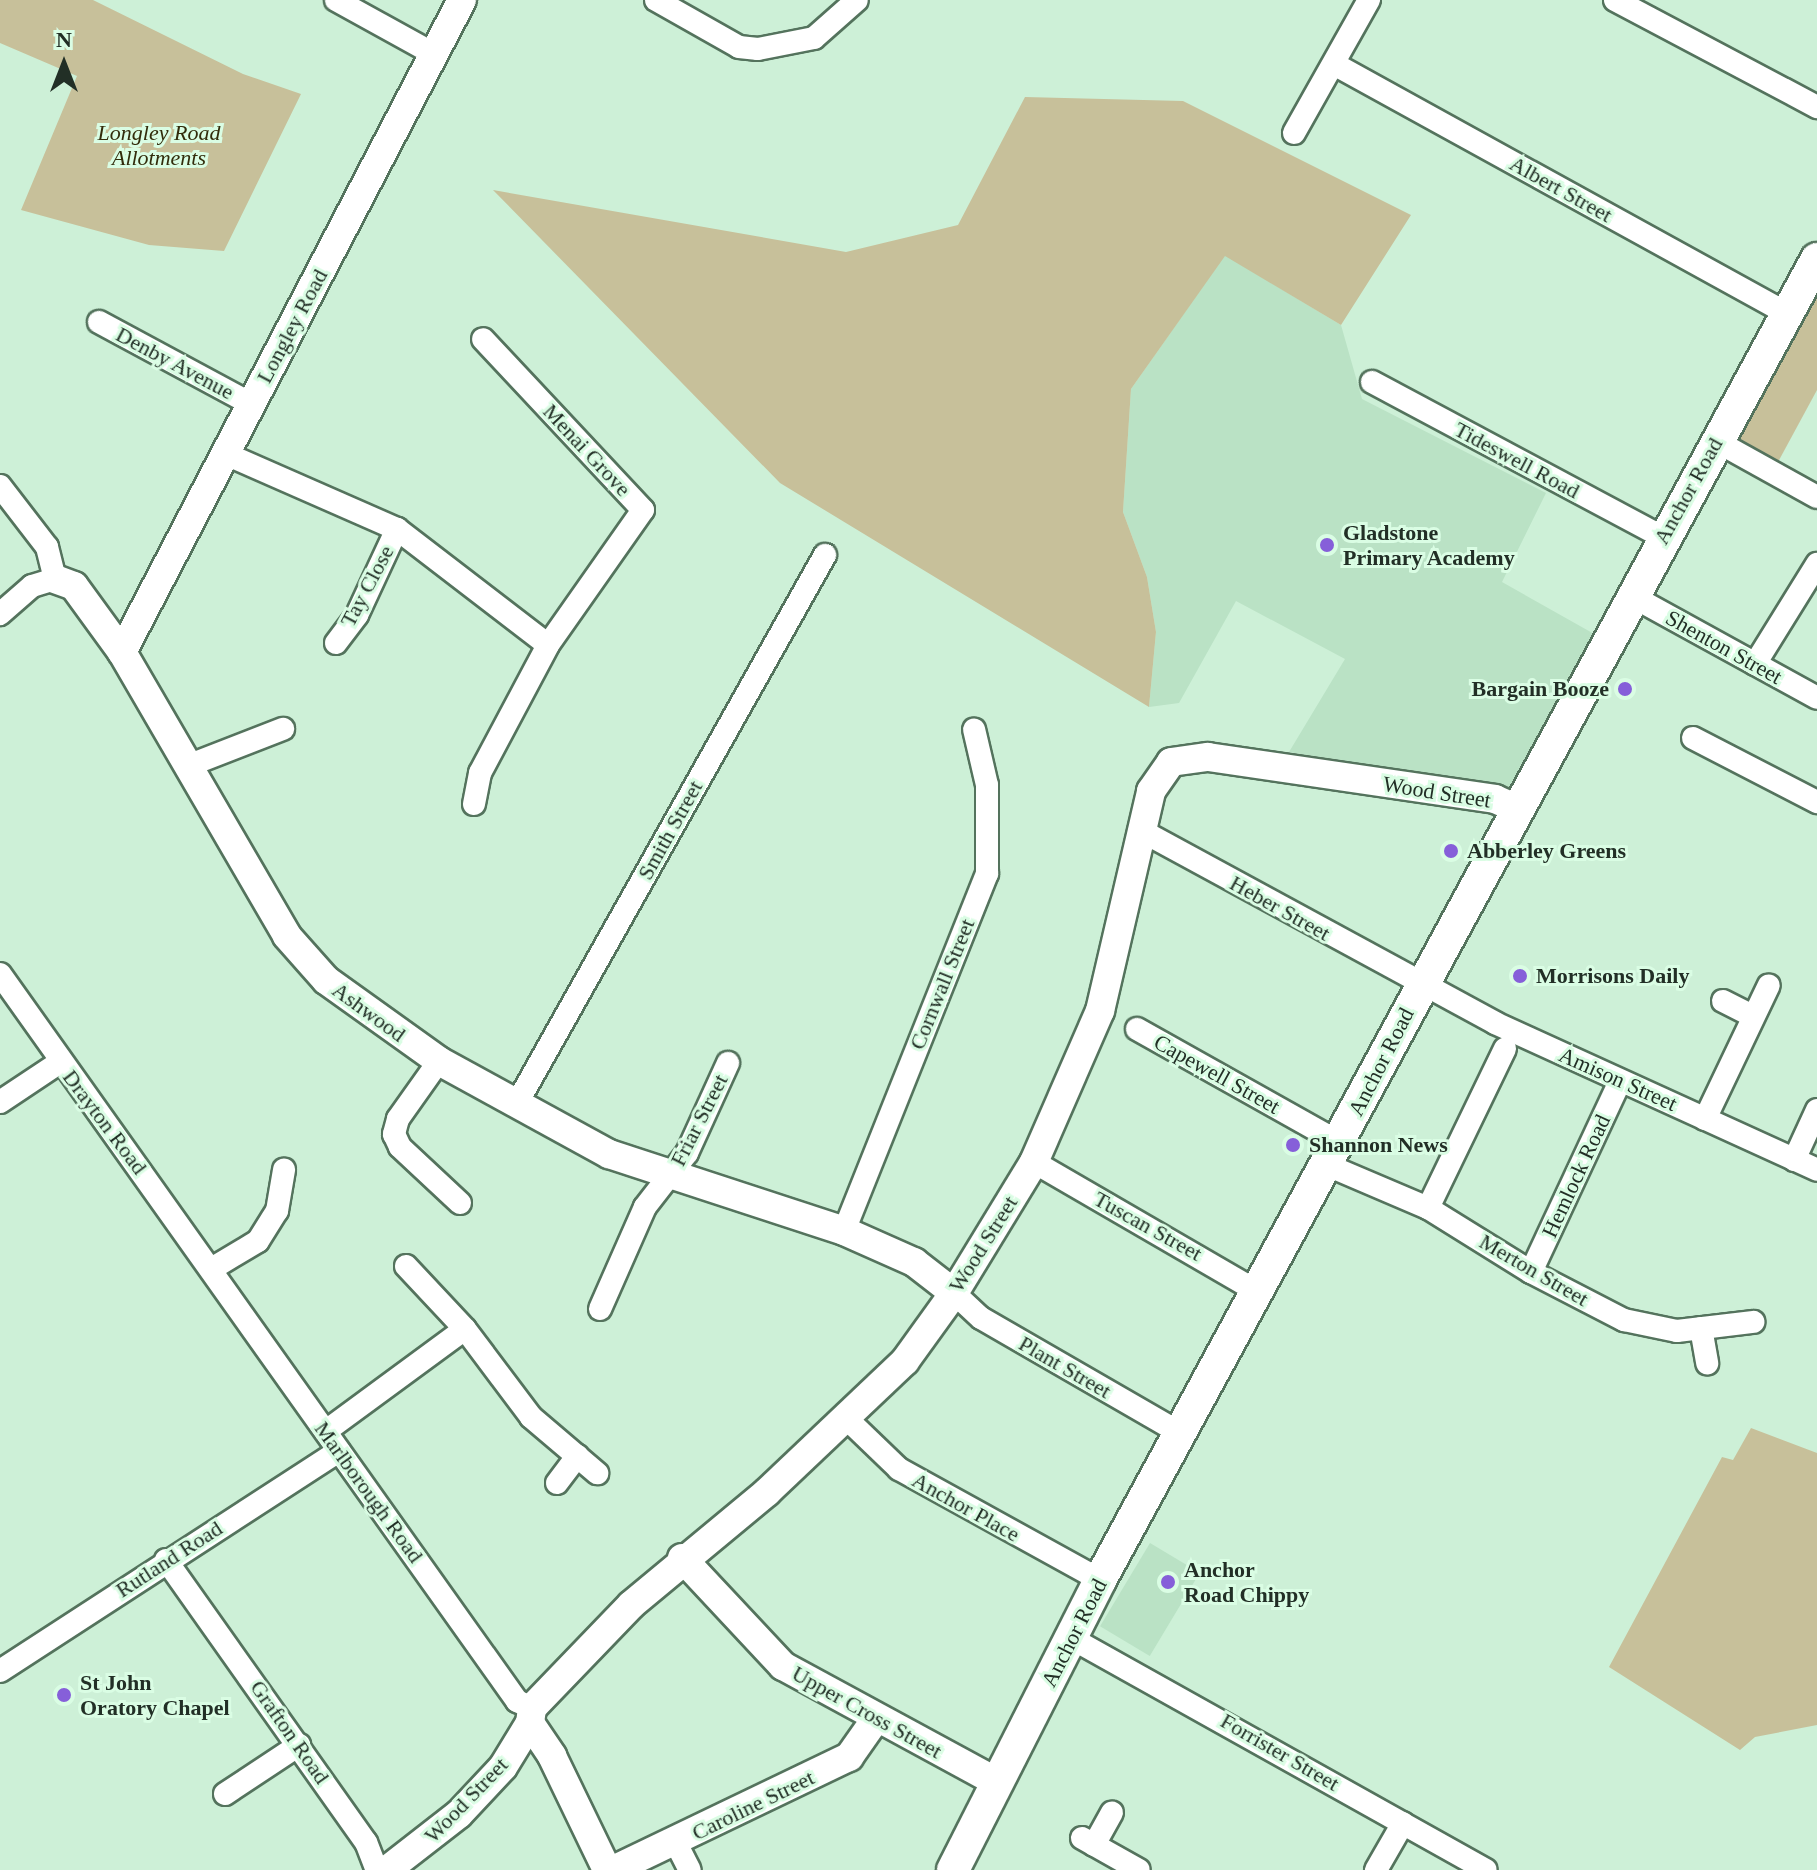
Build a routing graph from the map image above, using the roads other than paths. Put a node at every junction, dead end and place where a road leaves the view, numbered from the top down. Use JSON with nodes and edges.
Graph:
{"nodes":[{"id":1,"x":336,"y":0,"type":"edge"},
{"id":2,"x":462,"y":0,"type":"edge"},
{"id":3,"x":656,"y":0,"type":"edge"},
{"id":4,"x":857,"y":0,"type":"edge"},
{"id":5,"x":1369,"y":0,"type":"edge"},
{"id":6,"x":1615,"y":0,"type":"edge"},
{"id":7,"x":434,"y":54,"type":"junction"},
{"id":8,"x":1334,"y":64,"type":"junction"},
{"id":9,"x":1817,"y":107,"type":"edge"},
{"id":10,"x":1294,"y":133,"type":"dead end"},
{"id":11,"x":1817,"y":259,"type":"edge"},
{"id":12,"x":1788,"y":314,"type":"junction"},
{"id":13,"x":99,"y":322,"type":"dead end"},
{"id":14,"x":483,"y":339,"type":"dead end"},
{"id":15,"x":1372,"y":382,"type":"dead end"},
{"id":16,"x":251,"y":404,"type":"junction"},
{"id":17,"x":1716,"y":441,"type":"junction"},
{"id":18,"x":226,"y":454,"type":"junction"},
{"id":19,"x":0,"y":486,"type":"edge"},
{"id":20,"x":1817,"y":497,"type":"edge"},
{"id":21,"x":397,"y":529,"type":"junction"},
{"id":22,"x":1662,"y":537,"type":"junction"},
{"id":23,"x":825,"y":555,"type":"dead end"},
{"id":24,"x":1817,"y":564,"type":"edge"},
{"id":25,"x":55,"y":579,"type":"junction"},
{"id":26,"x":1630,"y":595,"type":"junction"},
{"id":27,"x":0,"y":614,"type":"edge"},
{"id":28,"x":336,"y":643,"type":"dead end"},
{"id":29,"x":548,"y":645,"type":"junction"},
{"id":30,"x":122,"y":652,"type":"junction"},
{"id":31,"x":1755,"y":664,"type":"junction"},
{"id":32,"x":1817,"y":698,"type":"edge"},
{"id":33,"x":283,"y":729,"type":"dead end"},
{"id":34,"x":974,"y":729,"type":"dead end"},
{"id":35,"x":1693,"y":738,"type":"dead end"},
{"id":36,"x":190,"y":765,"type":"junction"},
{"id":37,"x":1817,"y":802,"type":"edge"},
{"id":38,"x":474,"y":804,"type":"dead end"},
{"id":39,"x":1517,"y":809,"type":"junction"},
{"id":40,"x":1140,"y":830,"type":"junction"},
{"id":41,"x":0,"y":974,"type":"edge"},
{"id":42,"x":1421,"y":985,"type":"junction"},
{"id":43,"x":1769,"y":985,"type":"dead end"},
{"id":44,"x":1723,"y":1001,"type":"dead end"},
{"id":45,"x":1751,"y":1015,"type":"junction"},
{"id":46,"x":1137,"y":1029,"type":"dead end"},
{"id":47,"x":1505,"y":1049,"type":"dead end"},
{"id":48,"x":439,"y":1061,"type":"junction"},
{"id":49,"x":60,"y":1062,"type":"junction"},
{"id":50,"x":728,"y":1063,"type":"dead end"},
{"id":51,"x":1620,"y":1081,"type":"junction"},
{"id":52,"x":0,"y":1102,"type":"edge"},
{"id":53,"x":516,"y":1105,"type":"junction"},
{"id":54,"x":1817,"y":1110,"type":"edge"},
{"id":55,"x":1705,"y":1119,"type":"junction"},
{"id":56,"x":1333,"y":1154,"type":"junction"},
{"id":57,"x":1794,"y":1160,"type":"junction"},
{"id":58,"x":1034,"y":1162,"type":"junction"},
{"id":59,"x":284,"y":1170,"type":"dead end"},
{"id":60,"x":1817,"y":1170,"type":"edge"},
{"id":61,"x":669,"y":1176,"type":"junction"},
{"id":62,"x":460,"y":1203,"type":"dead end"},
{"id":63,"x":1428,"y":1208,"type":"junction"},
{"id":64,"x":844,"y":1231,"type":"junction"},
{"id":65,"x":406,"y":1266,"type":"dead end"},
{"id":66,"x":213,"y":1268,"type":"junction"},
{"id":67,"x":1531,"y":1272,"type":"junction"},
{"id":68,"x":954,"y":1293,"type":"junction"},
{"id":69,"x":1260,"y":1293,"type":"junction"},
{"id":70,"x":600,"y":1309,"type":"dead end"},
{"id":71,"x":1753,"y":1322,"type":"dead end"},
{"id":72,"x":1701,"y":1328,"type":"junction"},
{"id":73,"x":465,"y":1329,"type":"junction"},
{"id":74,"x":1707,"y":1363,"type":"dead end"},
{"id":75,"x":845,"y":1417,"type":"junction"},
{"id":76,"x":326,"y":1431,"type":"junction"},
{"id":77,"x":1182,"y":1434,"type":"junction"},
{"id":78,"x":339,"y":1451,"type":"junction"},
{"id":79,"x":577,"y":1456,"type":"junction"},
{"id":80,"x":597,"y":1473,"type":"dead end"},
{"id":81,"x":557,"y":1483,"type":"dead end"},
{"id":82,"x":682,"y":1558,"type":"junction"},
{"id":83,"x":166,"y":1560,"type":"junction"},
{"id":84,"x":1100,"y":1580,"type":"junction"},
{"id":85,"x":1071,"y":1638,"type":"junction"},
{"id":86,"x":0,"y":1671,"type":"edge"},
{"id":87,"x":531,"y":1715,"type":"junction"},
{"id":88,"x":875,"y":1720,"type":"junction"},
{"id":89,"x":299,"y":1745,"type":"junction"},
{"id":90,"x":997,"y":1782,"type":"junction"},
{"id":91,"x":225,"y":1794,"type":"dead end"},
{"id":92,"x":1112,"y":1813,"type":"dead end"},
{"id":93,"x":1403,"y":1823,"type":"junction"},
{"id":94,"x":676,"y":1843,"type":"junction"},
{"id":95,"x":377,"y":1870,"type":"edge"},
{"id":96,"x":387,"y":1870,"type":"edge"},
{"id":97,"x":607,"y":1870,"type":"edge"},
{"id":98,"x":613,"y":1870,"type":"edge"},
{"id":99,"x":690,"y":1870,"type":"edge"},
{"id":100,"x":953,"y":1870,"type":"edge"},
{"id":101,"x":1139,"y":1870,"type":"edge"},
{"id":102,"x":1376,"y":1870,"type":"edge"},
{"id":103,"x":1486,"y":1870,"type":"edge"}],
"edges":[{"from":1,"to":7,"type":"street"},
{"from":2,"to":7,"type":"street","name":"Longley Road"},
{"from":3,"to":4,"type":"street"},
{"from":5,"to":8,"type":"street"},
{"from":6,"to":9,"type":"street"},
{"from":7,"to":16,"type":"street","name":"Longley Road"},
{"from":8,"to":10,"type":"street"},
{"from":8,"to":12,"type":"street","name":"Albert Street"},
{"from":11,"to":12,"type":"main road","name":"Anchor Road"},
{"from":12,"to":17,"type":"main road","name":"Anchor Road"},
{"from":13,"to":16,"type":"street","name":"Denby Avenue"},
{"from":14,"to":29,"type":"street","name":"Menai Grove"},
{"from":15,"to":22,"type":"street","name":"Tideswell Road"},
{"from":16,"to":18,"type":"street","name":"Longley Road"},
{"from":17,"to":20,"type":"street"},
{"from":17,"to":22,"type":"main road","name":"Anchor Road"},
{"from":18,"to":21,"type":"street"},
{"from":18,"to":30,"type":"street","name":"Longley Road"},
{"from":19,"to":25,"type":"street"},
{"from":21,"to":28,"type":"street","name":"Tay Close"},
{"from":21,"to":29,"type":"street"},
{"from":22,"to":26,"type":"main road","name":"Anchor Road"},
{"from":23,"to":53,"type":"street","name":"Smith Street"},
{"from":24,"to":31,"type":"street"},
{"from":25,"to":27,"type":"street"},
{"from":25,"to":30,"type":"street","name":"Ashwood"},
{"from":26,"to":31,"type":"street","name":"Shenton Street"},
{"from":26,"to":39,"type":"main road","name":"Anchor Road"},
{"from":29,"to":38,"type":"street","name":"Menai Grove"},
{"from":30,"to":36,"type":"street","name":"Ashwood"},
{"from":31,"to":32,"type":"street","name":"Shenton Street"},
{"from":33,"to":36,"type":"street"},
{"from":34,"to":64,"type":"street","name":"Cornwall Street"},
{"from":35,"to":37,"type":"street"},
{"from":36,"to":48,"type":"street","name":"Ashwood"},
{"from":39,"to":40,"type":"street","name":"Wood Street"},
{"from":39,"to":42,"type":"main road","name":"Anchor Road"},
{"from":40,"to":42,"type":"street","name":"Heber Street"},
{"from":40,"to":58,"type":"street","name":"Wood Street"},
{"from":41,"to":49,"type":"street","name":"Drayton Road"},
{"from":42,"to":51,"type":"street","name":"Amison Street"},
{"from":42,"to":56,"type":"main road","name":"Anchor Road"},
{"from":43,"to":45,"type":"street"},
{"from":44,"to":45,"type":"street"},
{"from":45,"to":55,"type":"street"},
{"from":46,"to":56,"type":"street","name":"Capewell Street"},
{"from":47,"to":63,"type":"street"},
{"from":48,"to":53,"type":"street","name":"Ashwood"},
{"from":48,"to":62,"type":"street"},
{"from":49,"to":52,"type":"street"},
{"from":49,"to":66,"type":"street","name":"Drayton Road"},
{"from":50,"to":61,"type":"street","name":"Friar Street"},
{"from":51,"to":55,"type":"street","name":"Amison Street"},
{"from":51,"to":67,"type":"street","name":"Hemlock Road"},
{"from":53,"to":61,"type":"street","name":"Ashwood"},
{"from":54,"to":57,"type":"street"},
{"from":55,"to":57,"type":"street","name":"Amison Street"},
{"from":56,"to":63,"type":"street","name":"Merton Street"},
{"from":56,"to":69,"type":"main road","name":"Anchor Road"},
{"from":57,"to":60,"type":"street","name":"Amison Street"},
{"from":58,"to":68,"type":"street","name":"Wood Street"},
{"from":58,"to":69,"type":"street","name":"Tuscan Street"},
{"from":59,"to":66,"type":"street"},
{"from":61,"to":64,"type":"street","name":"Ashwood"},
{"from":61,"to":70,"type":"street","name":"Friar Street"},
{"from":63,"to":67,"type":"street","name":"Merton Street"},
{"from":64,"to":68,"type":"street","name":"Ashwood"},
{"from":65,"to":73,"type":"street"},
{"from":66,"to":76,"type":"street","name":"Marlborough Road"},
{"from":67,"to":72,"type":"street","name":"Merton Street"},
{"from":68,"to":75,"type":"street","name":"Wood Street"},
{"from":68,"to":77,"type":"street","name":"Plant Street"},
{"from":69,"to":77,"type":"main road","name":"Anchor Road"},
{"from":71,"to":72,"type":"street","name":"Merton Street"},
{"from":72,"to":74,"type":"street"},
{"from":73,"to":76,"type":"street"},
{"from":73,"to":79,"type":"street"},
{"from":75,"to":82,"type":"street","name":"Wood Street"},
{"from":75,"to":84,"type":"street","name":"Anchor Place"},
{"from":76,"to":78,"type":"street","name":"Marlborough Road"},
{"from":77,"to":84,"type":"main road","name":"Anchor Road"},
{"from":78,"to":83,"type":"street","name":"Rutland Road"},
{"from":78,"to":87,"type":"street","name":"Marlborough Road"},
{"from":79,"to":80,"type":"street"},
{"from":79,"to":81,"type":"street"},
{"from":82,"to":87,"type":"street","name":"Wood Street"},
{"from":82,"to":88,"type":"street","name":"Upper Cross Street"},
{"from":83,"to":86,"type":"street","name":"Rutland Road"},
{"from":83,"to":89,"type":"street","name":"Grafton Road"},
{"from":84,"to":85,"type":"main road","name":"Anchor Road"},
{"from":85,"to":90,"type":"main road","name":"Anchor Road"},
{"from":85,"to":93,"type":"street","name":"Forrister Street"},
{"from":87,"to":96,"type":"street","name":"Wood Street"},
{"from":87,"to":97,"type":"street"},
{"from":88,"to":90,"type":"street","name":"Upper Cross Street"},
{"from":88,"to":94,"type":"street","name":"Caroline Street"},
{"from":89,"to":91,"type":"street"},
{"from":89,"to":95,"type":"street","name":"Grafton Road"},
{"from":90,"to":100,"type":"main road","name":"Anchor Road"},
{"from":92,"to":101,"type":"street"},
{"from":93,"to":102,"type":"street"},
{"from":93,"to":103,"type":"street","name":"Forrister Street"},
{"from":94,"to":98,"type":"street","name":"Caroline Street"},
{"from":94,"to":99,"type":"street"}]}
